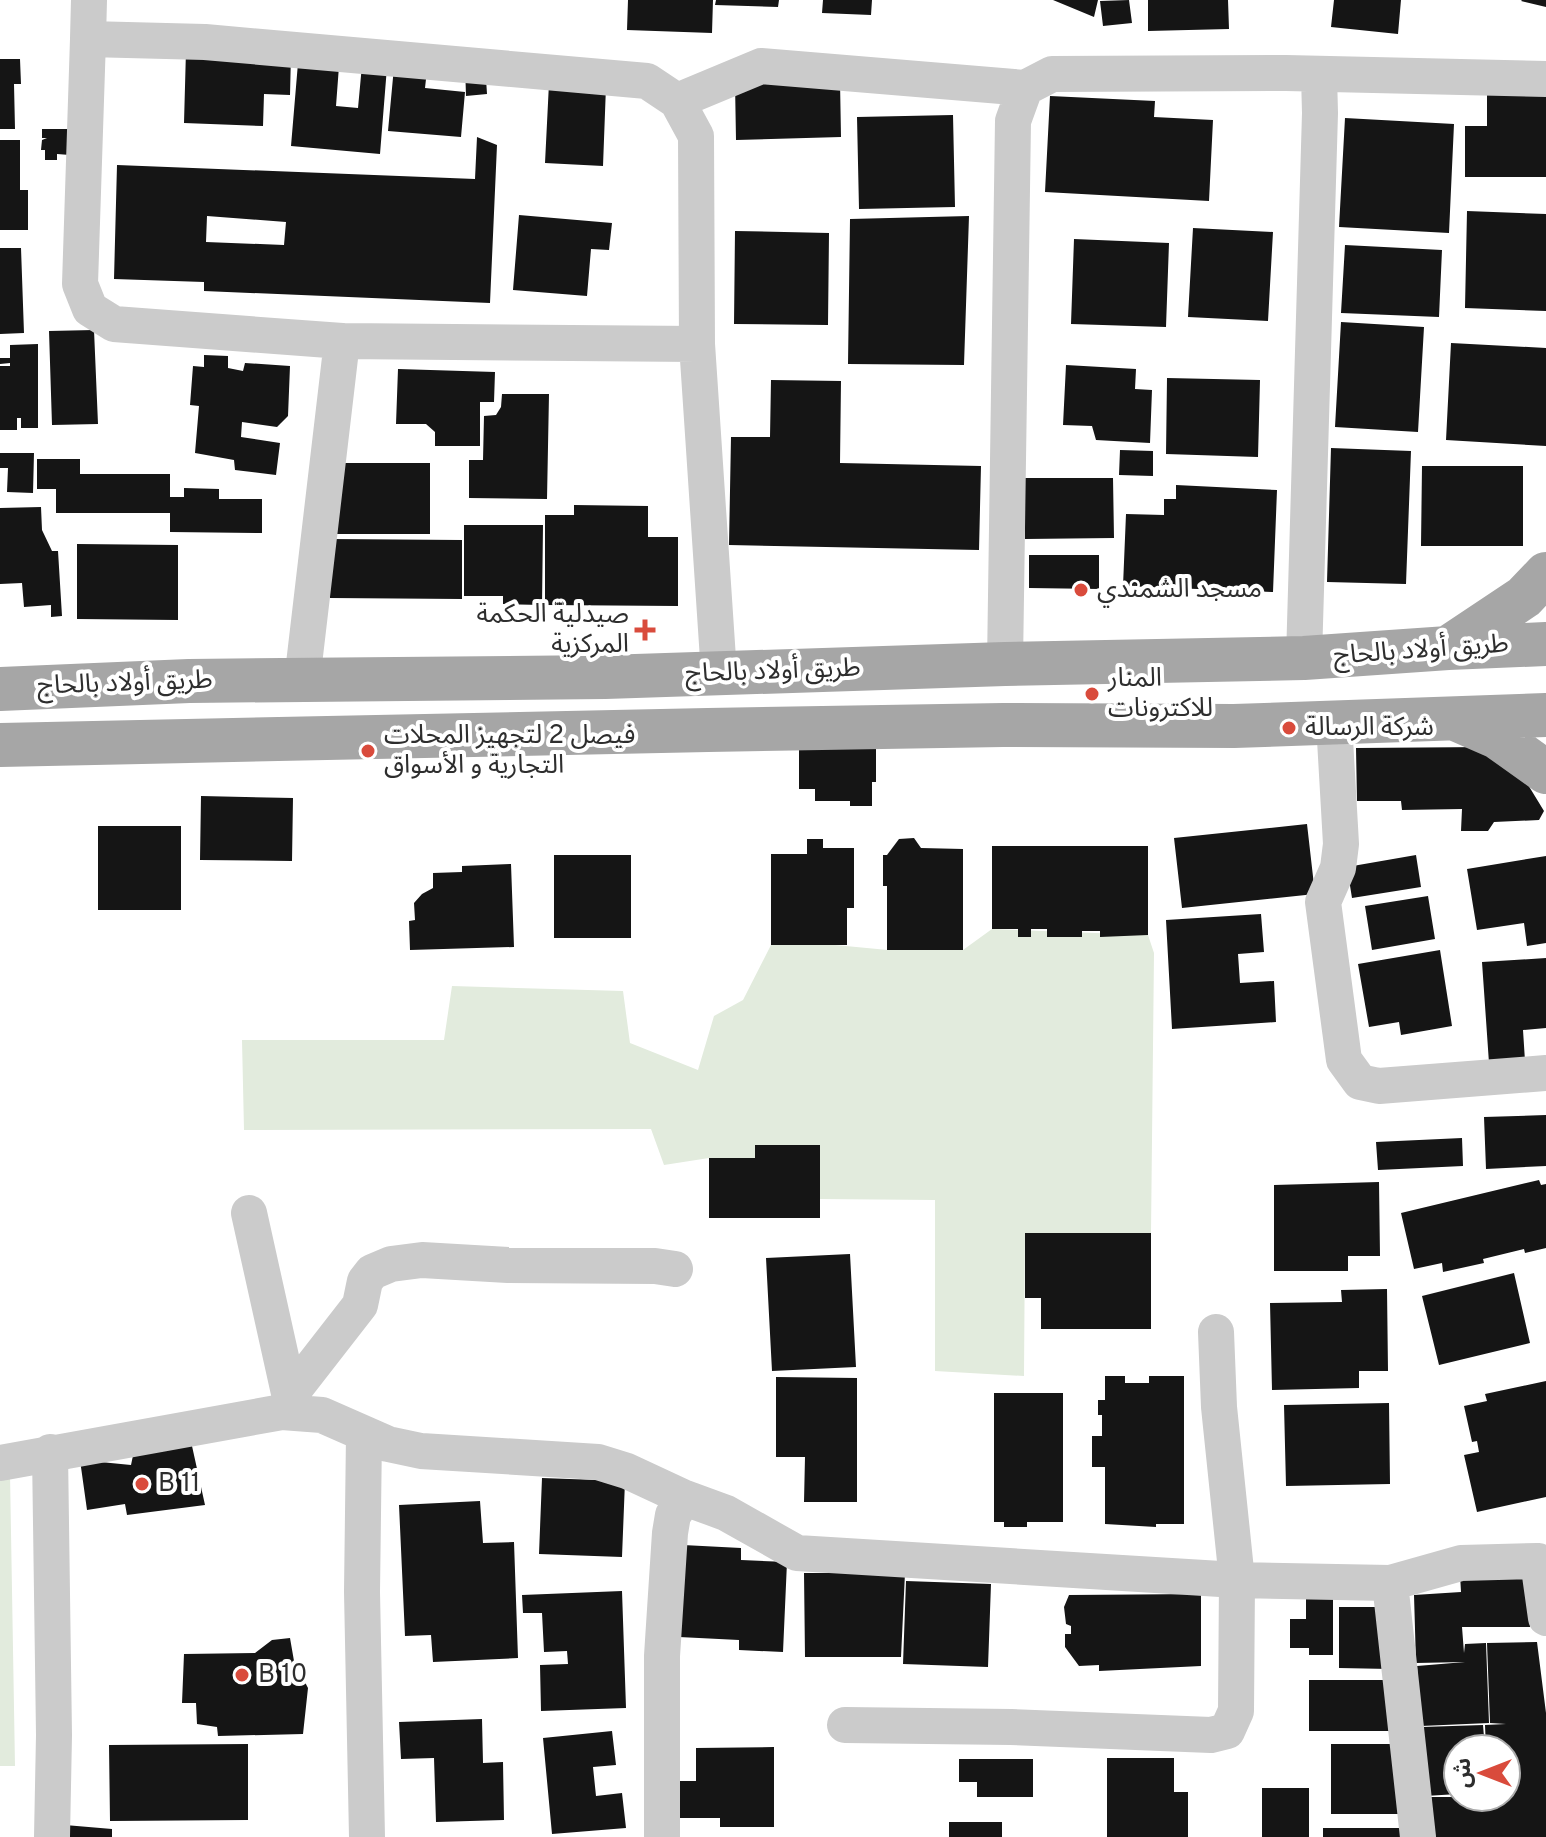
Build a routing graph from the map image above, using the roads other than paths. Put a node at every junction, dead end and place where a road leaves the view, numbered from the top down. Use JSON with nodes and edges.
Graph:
{"nodes":[{"id":1,"x":89,"y":0,"type":"edge"},
{"id":2,"x":88,"y":39,"type":"junction"},
{"id":3,"x":1319,"y":75,"type":"junction"},
{"id":4,"x":1546,"y":79,"type":"edge"},
{"id":5,"x":1025,"y":88,"type":"junction"},
{"id":6,"x":677,"y":101,"type":"junction"},
{"id":7,"x":342,"y":341,"type":"junction"},
{"id":8,"x":697,"y":344,"type":"junction"},
{"id":9,"x":1546,"y":574,"type":"edge"},
{"id":10,"x":1546,"y":644,"type":"edge"},
{"id":11,"x":1448,"y":648,"type":"junction"},
{"id":12,"x":1304,"y":658,"type":"junction"},
{"id":13,"x":1005,"y":664,"type":"junction"},
{"id":14,"x":719,"y":674,"type":"junction"},
{"id":15,"x":302,"y":681,"type":"junction"},
{"id":16,"x":0,"y":689,"type":"edge"},
{"id":17,"x":1546,"y":715,"type":"edge"},
{"id":18,"x":1452,"y":718,"type":"junction"},
{"id":19,"x":1334,"y":722,"type":"junction"},
{"id":20,"x":0,"y":745,"type":"edge"},
{"id":21,"x":1546,"y":772,"type":"edge"},
{"id":22,"x":1546,"y":1073,"type":"edge"},
{"id":23,"x":249,"y":1213,"type":"dead end"},
{"id":24,"x":675,"y":1269,"type":"dead end"},
{"id":25,"x":1216,"y":1332,"type":"dead end"},
{"id":26,"x":292,"y":1404,"type":"junction"},
{"id":27,"x":364,"y":1435,"type":"junction"},
{"id":28,"x":50,"y":1452,"type":"junction"},
{"id":29,"x":0,"y":1463,"type":"edge"},
{"id":30,"x":685,"y":1498,"type":"junction"},
{"id":31,"x":1542,"y":1562,"type":"edge"},
{"id":32,"x":1237,"y":1580,"type":"junction"},
{"id":33,"x":1390,"y":1583,"type":"junction"},
{"id":34,"x":1546,"y":1618,"type":"edge"},
{"id":35,"x":845,"y":1725,"type":"dead end"},
{"id":36,"x":52,"y":1837,"type":"edge"},
{"id":37,"x":367,"y":1837,"type":"edge"},
{"id":38,"x":662,"y":1837,"type":"edge"},
{"id":39,"x":1418,"y":1837,"type":"edge"}],
"edges":[{"from":1,"to":2,"type":"street"},
{"from":2,"to":6,"type":"street"},
{"from":2,"to":7,"type":"street"},
{"from":3,"to":4,"type":"street"},
{"from":3,"to":5,"type":"street"},
{"from":3,"to":12,"type":"street"},
{"from":5,"to":6,"type":"street"},
{"from":5,"to":13,"type":"street"},
{"from":6,"to":8,"type":"street"},
{"from":7,"to":8,"type":"street"},
{"from":7,"to":15,"type":"street"},
{"from":8,"to":14,"type":"street"},
{"from":9,"to":11,"type":"main road"},
{"from":10,"to":11,"type":"main road","name":"طريق أولاد بالحاج"},
{"from":11,"to":12,"type":"main road","name":"طريق أولاد بالحاج"},
{"from":12,"to":13,"type":"main road","name":"طريق أولاد بالحاج"},
{"from":13,"to":14,"type":"main road","name":"طريق أولاد بالحاج"},
{"from":14,"to":15,"type":"main road","name":"طريق أولاد بالحاج"},
{"from":15,"to":16,"type":"main road","name":"طريق أولاد بالحاج"},
{"from":17,"to":18,"type":"main road"},
{"from":18,"to":19,"type":"main road"},
{"from":18,"to":21,"type":"main road"},
{"from":19,"to":20,"type":"main road"},
{"from":19,"to":22,"type":"street"},
{"from":23,"to":26,"type":"street"},
{"from":24,"to":26,"type":"street"},
{"from":25,"to":32,"type":"street"},
{"from":26,"to":27,"type":"street"},
{"from":26,"to":28,"type":"street"},
{"from":27,"to":30,"type":"street"},
{"from":27,"to":37,"type":"street"},
{"from":28,"to":29,"type":"street"},
{"from":28,"to":36,"type":"street"},
{"from":30,"to":32,"type":"street"},
{"from":30,"to":38,"type":"street"},
{"from":31,"to":33,"type":"street"},
{"from":31,"to":34,"type":"street"},
{"from":32,"to":33,"type":"street"},
{"from":32,"to":35,"type":"street"},
{"from":33,"to":39,"type":"street"}]}
